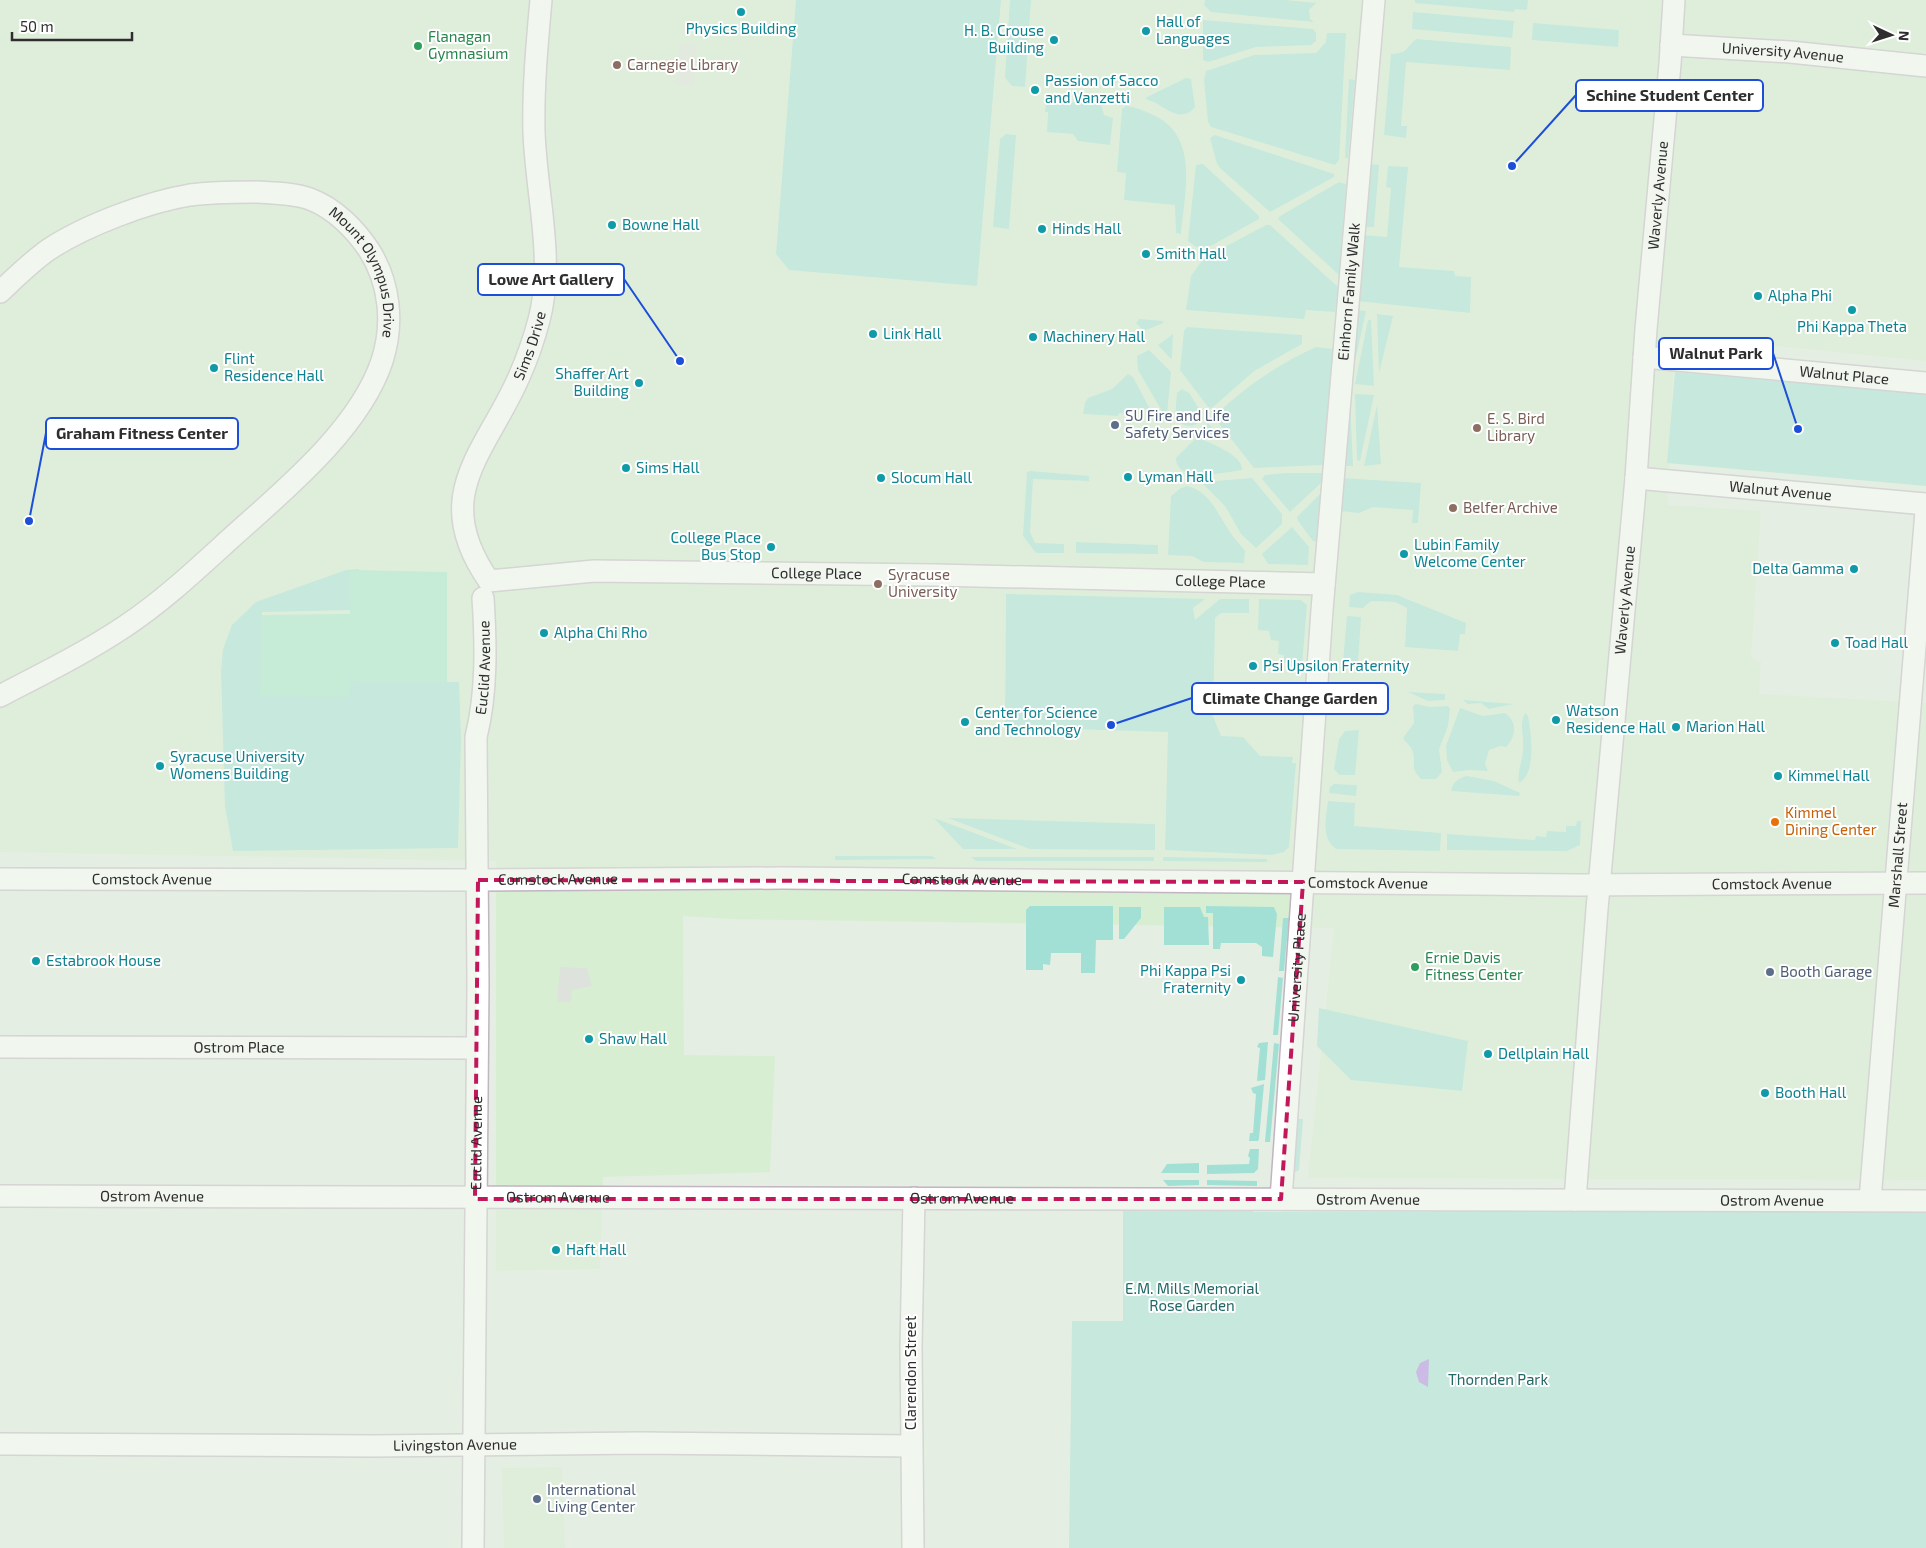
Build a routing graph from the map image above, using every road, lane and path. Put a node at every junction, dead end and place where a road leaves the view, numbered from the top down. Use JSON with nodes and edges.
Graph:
{"nodes":[{"id":1,"x":541,"y":0,"type":"edge"},
{"id":2,"x":1374,"y":0,"type":"edge"},
{"id":3,"x":1674,"y":0,"type":"edge"},
{"id":4,"x":1671,"y":45,"type":"junction"},
{"id":5,"x":1926,"y":66,"type":"edge"},
{"id":6,"x":0,"y":292,"type":"edge"},
{"id":7,"x":1644,"y":357,"type":"junction"},
{"id":8,"x":1926,"y":383,"type":"edge"},
{"id":9,"x":1636,"y":478,"type":"junction"},
{"id":10,"x":1926,"y":504,"type":"edge"},
{"id":11,"x":1926,"y":511,"type":"edge"},
{"id":12,"x":1324,"y":584,"type":"junction"},
{"id":13,"x":486,"y":589,"type":"junction"},
{"id":14,"x":0,"y":696,"type":"edge"},
{"id":15,"x":0,"y":878,"type":"edge"},
{"id":16,"x":478,"y":880,"type":"junction"},
{"id":17,"x":1303,"y":882,"type":"junction"},
{"id":18,"x":1895,"y":883,"type":"junction"},
{"id":19,"x":1926,"y":883,"type":"edge"},
{"id":20,"x":1600,"y":885,"type":"junction"},
{"id":21,"x":0,"y":1047,"type":"edge"},
{"id":22,"x":476,"y":1048,"type":"junction"},
{"id":23,"x":0,"y":1196,"type":"edge"},
{"id":24,"x":914,"y":1198,"type":"junction"},
{"id":25,"x":475,"y":1199,"type":"junction"},
{"id":26,"x":1281,"y":1200,"type":"junction"},
{"id":27,"x":1575,"y":1200,"type":"junction"},
{"id":28,"x":1870,"y":1200,"type":"junction"},
{"id":29,"x":1926,"y":1201,"type":"edge"},
{"id":30,"x":0,"y":1444,"type":"edge"},
{"id":31,"x":475,"y":1446,"type":"junction"},
{"id":32,"x":911,"y":1446,"type":"junction"},
{"id":33,"x":473,"y":1548,"type":"edge"},
{"id":34,"x":913,"y":1548,"type":"edge"}],
"edges":[{"from":1,"to":13,"type":"street","name":"Sims Drive"},
{"from":2,"to":12,"type":"street","name":"Einhorn Family Walk"},
{"from":3,"to":4,"type":"street","name":"Waverly Avenue"},
{"from":4,"to":5,"type":"street","name":"University Avenue"},
{"from":4,"to":7,"type":"street","name":"Waverly Avenue"},
{"from":6,"to":14,"type":"street","name":"Mount Olympus Drive"},
{"from":7,"to":8,"type":"street","name":"Walnut Place"},
{"from":7,"to":9,"type":"street","name":"Waverly Avenue"},
{"from":9,"to":10,"type":"street","name":"Walnut Avenue"},
{"from":9,"to":20,"type":"street","name":"Waverly Avenue"},
{"from":11,"to":18,"type":"street","name":"Marshall Street"},
{"from":12,"to":13,"type":"street","name":"College Place"},
{"from":12,"to":17,"type":"street","name":"University Place"},
{"from":13,"to":16,"type":"street","name":"Euclid Avenue"},
{"from":15,"to":16,"type":"street","name":"Comstock Avenue"},
{"from":16,"to":17,"type":"street","name":"Comstock Avenue"},
{"from":16,"to":22,"type":"street","name":"Euclid Avenue"},
{"from":17,"to":20,"type":"street","name":"Comstock Avenue"},
{"from":17,"to":26,"type":"street","name":"University Place"},
{"from":18,"to":19,"type":"street","name":"Comstock Avenue"},
{"from":18,"to":20,"type":"street","name":"Comstock Avenue"},
{"from":18,"to":28,"type":"street","name":"Marshall Street"},
{"from":20,"to":27,"type":"street","name":"Waverly Avenue"},
{"from":21,"to":22,"type":"street","name":"Ostrom Place"},
{"from":22,"to":25,"type":"street","name":"Euclid Avenue"},
{"from":23,"to":25,"type":"street","name":"Ostrom Avenue"},
{"from":24,"to":25,"type":"street","name":"Ostrom Avenue"},
{"from":24,"to":26,"type":"street","name":"Ostrom Avenue"},
{"from":24,"to":32,"type":"street","name":"Clarendon Street"},
{"from":25,"to":31,"type":"street","name":"Euclid Avenue"},
{"from":26,"to":27,"type":"street","name":"Ostrom Avenue"},
{"from":27,"to":28,"type":"street","name":"Ostrom Avenue"},
{"from":28,"to":29,"type":"street","name":"Ostrom Avenue"},
{"from":30,"to":31,"type":"street","name":"Livingston Avenue"},
{"from":31,"to":32,"type":"street","name":"Livingston Avenue"},
{"from":31,"to":33,"type":"street","name":"Euclid Avenue"},
{"from":32,"to":34,"type":"street","name":"Clarendon Street"}]}
